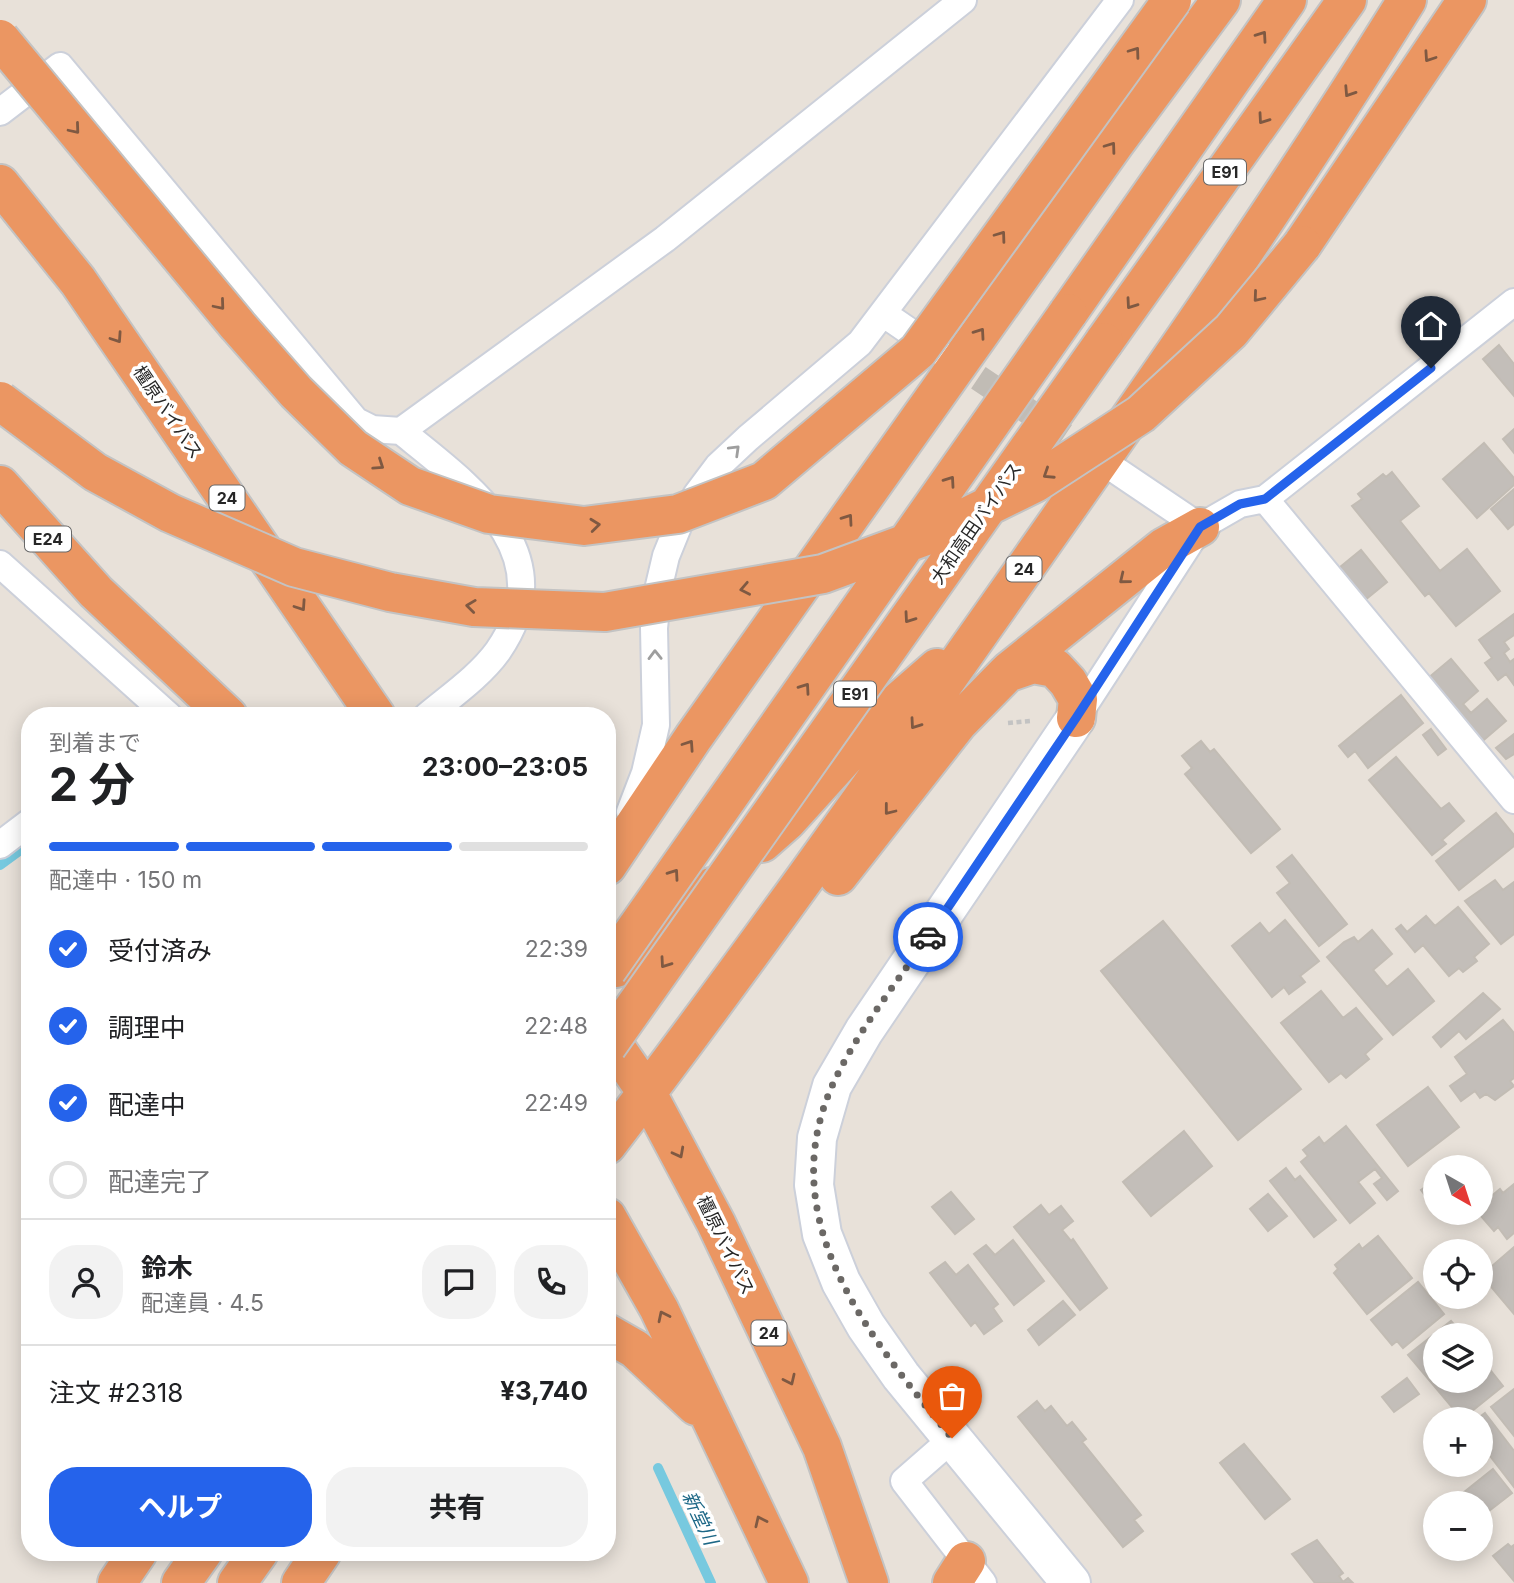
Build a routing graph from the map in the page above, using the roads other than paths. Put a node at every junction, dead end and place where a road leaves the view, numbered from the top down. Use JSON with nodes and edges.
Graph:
{"nodes":[{"id":1,"x":963,"y":0,"type":"edge"},
{"id":2,"x":1172,"y":0,"type":"edge"},
{"id":3,"x":1221,"y":0,"type":"edge"},
{"id":4,"x":1287,"y":0,"type":"edge"},
{"id":5,"x":1407,"y":0,"type":"edge"},
{"id":6,"x":1467,"y":0,"type":"edge"},
{"id":7,"x":1346,"y":1,"type":"edge"},
{"id":8,"x":1115,"y":2,"type":"edge"},
{"id":9,"x":0,"y":39,"type":"edge"},
{"id":10,"x":0,"y":112,"type":"edge"},
{"id":11,"x":0,"y":184,"type":"edge"},
{"id":12,"x":1514,"y":302,"type":"edge"},
{"id":13,"x":884,"y":314,"type":"junction"},
{"id":14,"x":942,"y":354,"type":"tunnel mouth"},
{"id":15,"x":0,"y":401,"type":"edge"},
{"id":16,"x":401,"y":431,"type":"junction"},
{"id":17,"x":1114,"y":468,"type":"tunnel mouth"},
{"id":18,"x":0,"y":485,"type":"edge"},
{"id":19,"x":1265,"y":499,"type":"junction"},
{"id":20,"x":1200,"y":527,"type":"junction"},
{"id":21,"x":0,"y":564,"type":"edge"},
{"id":22,"x":981,"y":631,"type":"junction"},
{"id":23,"x":1007,"y":673,"type":"junction"},
{"id":24,"x":159,"y":707,"type":"edge"},
{"id":25,"x":218,"y":707,"type":"edge"},
{"id":26,"x":370,"y":707,"type":"edge"},
{"id":27,"x":437,"y":707,"type":"edge"},
{"id":28,"x":1076,"y":718,"type":"junction"},
{"id":29,"x":1514,"y":800,"type":"edge"},
{"id":30,"x":21,"y":829,"type":"edge"},
{"id":31,"x":0,"y":845,"type":"edge"},
{"id":32,"x":616,"y":845,"type":"edge"},
{"id":33,"x":616,"y":854,"type":"edge"},
{"id":34,"x":616,"y":957,"type":"edge"},
{"id":35,"x":616,"y":968,"type":"edge"},
{"id":36,"x":616,"y":1033,"type":"edge"},
{"id":37,"x":616,"y":1048,"type":"edge"},
{"id":38,"x":647,"y":1093,"type":"junction"},
{"id":39,"x":616,"y":1133,"type":"edge"},
{"id":40,"x":616,"y":1233,"type":"edge"},
{"id":41,"x":616,"y":1338,"type":"edge"},
{"id":42,"x":713,"y":1422,"type":"junction"},
{"id":43,"x":952,"y":1438,"type":"junction"},
{"id":44,"x":132,"y":1561,"type":"edge"},
{"id":45,"x":197,"y":1561,"type":"edge"},
{"id":46,"x":253,"y":1561,"type":"edge"},
{"id":47,"x":316,"y":1561,"type":"edge"},
{"id":48,"x":967,"y":1576,"type":"edge"},
{"id":49,"x":117,"y":1583,"type":"edge"},
{"id":50,"x":181,"y":1583,"type":"edge"},
{"id":51,"x":237,"y":1583,"type":"edge"},
{"id":52,"x":301,"y":1583,"type":"edge"},
{"id":53,"x":789,"y":1583,"type":"edge"},
{"id":54,"x":869,"y":1583,"type":"edge"},
{"id":55,"x":1071,"y":1583,"type":"edge"}],
"edges":[{"from":1,"to":16,"type":"street"},
{"from":9,"to":2,"type":"highway","one_way":true,"bridge":true},
{"from":33,"to":3,"type":"highway","one_way":true},
{"from":34,"to":4,"type":"highway","number":"E91","one_way":true,"bridge":true},
{"from":5,"to":22,"type":"highway","number":"24","one_way":true},
{"from":6,"to":15,"type":"highway","one_way":true,"bridge":true},
{"from":7,"to":36,"type":"highway","name":"大和高田バイパス","number":"E91","one_way":true,"bridge":true},
{"from":8,"to":13,"type":"street"},
{"from":10,"to":16,"type":"street"},
{"from":11,"to":26,"type":"highway","name":"橿原バイパス","number":"24","one_way":true},
{"from":12,"to":19,"type":"street"},
{"from":13,"to":14,"type":"street"},
{"from":32,"to":13,"type":"street","one_way":true},
{"from":16,"to":27,"type":"street"},
{"from":17,"to":20,"type":"street"},
{"from":18,"to":25,"type":"highway","number":"E24"},
{"from":19,"to":20,"type":"street"},
{"from":19,"to":29,"type":"street"},
{"from":20,"to":23,"type":"highway","one_way":true},
{"from":20,"to":28,"type":"street"},
{"from":21,"to":24,"type":"street"},
{"from":22,"to":35,"type":"highway"},
{"from":22,"to":38,"type":"highway","number":"24","one_way":true},
{"from":23,"to":28,"type":"highway"},
{"from":23,"to":38,"type":"highway","one_way":true},
{"from":28,"to":43,"type":"street"},
{"from":30,"to":31,"type":"street"},
{"from":37,"to":38,"type":"highway","name":"橿原バイパス","number":"24"},
{"from":38,"to":39,"type":"highway"},
{"from":38,"to":54,"type":"highway","name":"橿原バイパス","number":"24","one_way":true},
{"from":42,"to":40,"type":"highway","one_way":true},
{"from":41,"to":42,"type":"highway"},
{"from":53,"to":42,"type":"highway","one_way":true},
{"from":43,"to":48,"type":"street"},
{"from":43,"to":55,"type":"street"},
{"from":44,"to":49,"type":"highway"},
{"from":45,"to":50,"type":"highway"},
{"from":46,"to":51,"type":"highway"},
{"from":47,"to":52,"type":"highway"}]}
